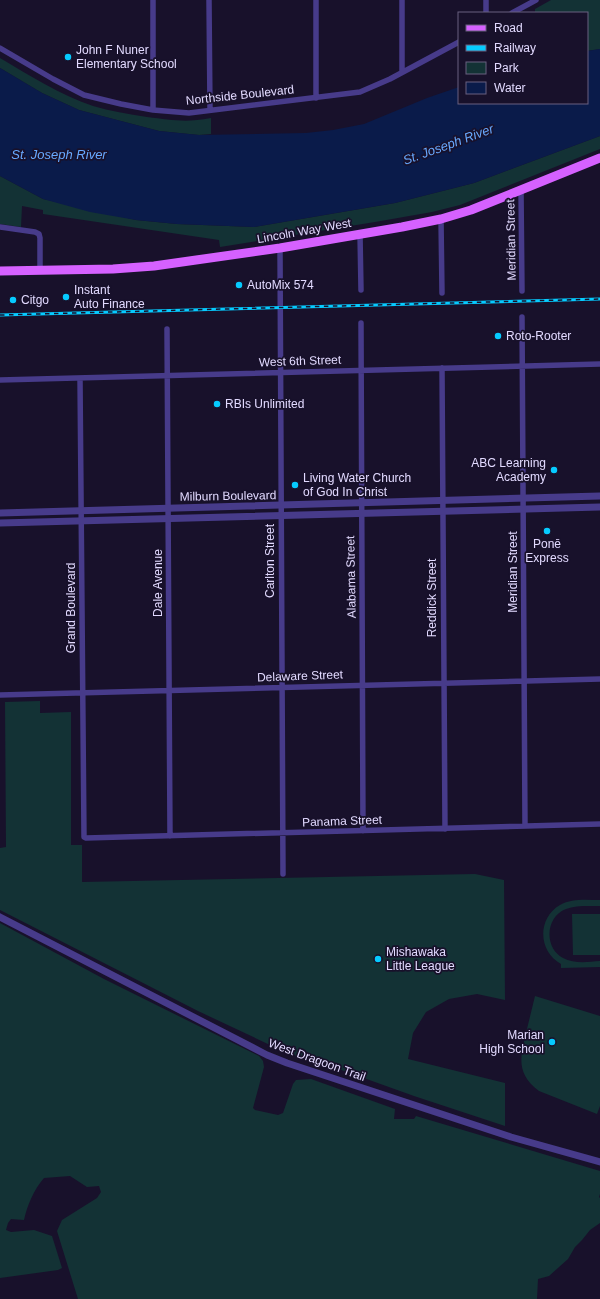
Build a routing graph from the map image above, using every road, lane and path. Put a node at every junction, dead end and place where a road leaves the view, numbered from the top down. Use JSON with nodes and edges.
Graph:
{"nodes":[{"id":1,"x":153,"y":0,"type":"edge"},
{"id":2,"x":209,"y":0,"type":"edge"},
{"id":3,"x":316,"y":0,"type":"edge"},
{"id":4,"x":402,"y":0,"type":"edge"},
{"id":5,"x":486,"y":0,"type":"edge"},
{"id":6,"x":536,"y":0,"type":"edge"},
{"id":7,"x":486,"y":12,"type":"edge"},
{"id":8,"x":514,"y":12,"type":"edge"},
{"id":9,"x":458,"y":43,"type":"edge"},
{"id":10,"x":0,"y":48,"type":"edge"},
{"id":11,"x":402,"y":72,"type":"junction"},
{"id":12,"x":316,"y":98,"type":"junction"},
{"id":13,"x":153,"y":110,"type":"junction"},
{"id":14,"x":210,"y":110,"type":"junction"},
{"id":15,"x":600,"y":158,"type":"edge"},
{"id":16,"x":521,"y":190,"type":"junction"},
{"id":17,"x":441,"y":219,"type":"junction"},
{"id":18,"x":0,"y":227,"type":"edge"},
{"id":19,"x":360,"y":234,"type":"junction"},
{"id":20,"x":280,"y":248,"type":"junction"},
{"id":21,"x":40,"y":270,"type":"junction"},
{"id":22,"x":0,"y":271,"type":"edge"},
{"id":23,"x":361,"y":290,"type":"dead end"},
{"id":24,"x":522,"y":291,"type":"dead end"},
{"id":25,"x":442,"y":293,"type":"dead end"},
{"id":26,"x":522,"y":317,"type":"dead end"},
{"id":27,"x":361,"y":323,"type":"dead end"},
{"id":28,"x":167,"y":329,"type":"dead end"},
{"id":29,"x":600,"y":364,"type":"edge"},
{"id":30,"x":522,"y":366,"type":"junction"},
{"id":31,"x":442,"y":368,"type":"junction"},
{"id":32,"x":361,"y":370,"type":"junction"},
{"id":33,"x":280,"y":372,"type":"junction"},
{"id":34,"x":167,"y":375,"type":"junction"},
{"id":35,"x":80,"y":378,"type":"junction"},
{"id":36,"x":0,"y":380,"type":"edge"},
{"id":37,"x":600,"y":496,"type":"edge"},
{"id":38,"x":524,"y":498,"type":"junction"},
{"id":39,"x":442,"y":501,"type":"junction"},
{"id":40,"x":362,"y":503,"type":"junction"},
{"id":41,"x":281,"y":505,"type":"junction"},
{"id":42,"x":600,"y":506,"type":"edge"},
{"id":43,"x":168,"y":508,"type":"junction"},
{"id":44,"x":524,"y":509,"type":"junction"},
{"id":45,"x":81,"y":511,"type":"junction"},
{"id":46,"x":442,"y":511,"type":"junction"},
{"id":47,"x":0,"y":513,"type":"edge"},
{"id":48,"x":362,"y":513,"type":"junction"},
{"id":49,"x":281,"y":515,"type":"junction"},
{"id":50,"x":168,"y":518,"type":"junction"},
{"id":51,"x":81,"y":521,"type":"junction"},
{"id":52,"x":0,"y":523,"type":"edge"},
{"id":53,"x":600,"y":679,"type":"edge"},
{"id":54,"x":524,"y":681,"type":"junction"},
{"id":55,"x":444,"y":683,"type":"junction"},
{"id":56,"x":363,"y":685,"type":"junction"},
{"id":57,"x":282,"y":688,"type":"junction"},
{"id":58,"x":169,"y":691,"type":"junction"},
{"id":59,"x":82,"y":693,"type":"junction"},
{"id":60,"x":0,"y":695,"type":"edge"},
{"id":61,"x":600,"y":824,"type":"edge"},
{"id":62,"x":525,"y":826,"type":"junction"},
{"id":63,"x":445,"y":829,"type":"junction"},
{"id":64,"x":363,"y":831,"type":"junction"},
{"id":65,"x":283,"y":833,"type":"junction"},
{"id":66,"x":170,"y":836,"type":"junction"},
{"id":67,"x":84,"y":837,"type":"joint"},
{"id":68,"x":283,"y":874,"type":"dead end"},
{"id":69,"x":0,"y":917,"type":"edge"},
{"id":70,"x":600,"y":1162,"type":"edge"}],
"edges":[{"from":1,"to":13,"type":"street"},
{"from":2,"to":14,"type":"street"},
{"from":3,"to":12,"type":"street"},
{"from":4,"to":11,"type":"street"},
{"from":5,"to":7,"type":"street"},
{"from":6,"to":8,"type":"street"},
{"from":9,"to":11,"type":"street","name":"Northside Boulevard"},
{"from":10,"to":13,"type":"street","name":"Northside Boulevard"},
{"from":11,"to":12,"type":"street","name":"Northside Boulevard"},
{"from":12,"to":14,"type":"street","name":"Northside Boulevard"},
{"from":13,"to":14,"type":"street","name":"Northside Boulevard"},
{"from":15,"to":16,"type":"main road","name":"Lincoln Way West"},
{"from":16,"to":17,"type":"main road","name":"Lincoln Way West"},
{"from":16,"to":24,"type":"street","name":"Meridian Street"},
{"from":17,"to":19,"type":"main road","name":"Lincoln Way West"},
{"from":17,"to":25,"type":"street"},
{"from":18,"to":21,"type":"street"},
{"from":19,"to":20,"type":"main road","name":"Lincoln Way West"},
{"from":19,"to":23,"type":"street"},
{"from":20,"to":21,"type":"main road","name":"Lincoln Way West"},
{"from":20,"to":33,"type":"street","name":"Carlton Street"},
{"from":21,"to":22,"type":"main road","name":"Lincoln Way West"},
{"from":26,"to":30,"type":"street","name":"Meridian Street"},
{"from":27,"to":32,"type":"street","name":"Alabama Street"},
{"from":28,"to":34,"type":"street","name":"Dale Avenue"},
{"from":29,"to":30,"type":"street","name":"West 6th Street"},
{"from":30,"to":31,"type":"street","name":"West 6th Street"},
{"from":30,"to":38,"type":"street","name":"Meridian Street"},
{"from":31,"to":32,"type":"street","name":"West 6th Street"},
{"from":31,"to":39,"type":"street","name":"Reddick Street"},
{"from":32,"to":33,"type":"street","name":"West 6th Street"},
{"from":32,"to":40,"type":"street","name":"Alabama Street"},
{"from":33,"to":34,"type":"street","name":"West 6th Street"},
{"from":33,"to":41,"type":"street","name":"Carlton Street"},
{"from":34,"to":35,"type":"street","name":"West 6th Street"},
{"from":34,"to":43,"type":"street","name":"Dale Avenue"},
{"from":35,"to":36,"type":"street","name":"West 6th Street"},
{"from":35,"to":45,"type":"street","name":"Grand Boulevard"},
{"from":37,"to":38,"type":"street","name":"Milburn Boulevard"},
{"from":38,"to":39,"type":"street","name":"Milburn Boulevard"},
{"from":38,"to":44,"type":"street","name":"Meridian Street"},
{"from":39,"to":40,"type":"street","name":"Milburn Boulevard"},
{"from":39,"to":46,"type":"street","name":"Reddick Street"},
{"from":40,"to":41,"type":"street","name":"Milburn Boulevard"},
{"from":40,"to":48,"type":"street","name":"Alabama Street"},
{"from":41,"to":43,"type":"street","name":"Milburn Boulevard"},
{"from":41,"to":49,"type":"street","name":"Carlton Street"},
{"from":42,"to":44,"type":"street","name":"Milburn Boulevard"},
{"from":43,"to":45,"type":"street","name":"Milburn Boulevard"},
{"from":43,"to":50,"type":"street","name":"Dale Avenue"},
{"from":44,"to":46,"type":"street","name":"Milburn Boulevard"},
{"from":44,"to":54,"type":"street","name":"Meridian Street"},
{"from":45,"to":47,"type":"street","name":"Milburn Boulevard"},
{"from":45,"to":51,"type":"street","name":"Grand Boulevard"},
{"from":46,"to":48,"type":"street","name":"Milburn Boulevard"},
{"from":46,"to":55,"type":"street","name":"Reddick Street"},
{"from":48,"to":49,"type":"street","name":"Milburn Boulevard"},
{"from":48,"to":56,"type":"street","name":"Alabama Street"},
{"from":49,"to":50,"type":"street","name":"Milburn Boulevard"},
{"from":49,"to":57,"type":"street","name":"Carlton Street"},
{"from":50,"to":51,"type":"street","name":"Milburn Boulevard"},
{"from":50,"to":58,"type":"street","name":"Dale Avenue"},
{"from":51,"to":52,"type":"street","name":"Milburn Boulevard"},
{"from":51,"to":59,"type":"street","name":"Grand Boulevard"},
{"from":53,"to":54,"type":"street","name":"Delaware Street"},
{"from":54,"to":55,"type":"street","name":"Delaware Street"},
{"from":54,"to":62,"type":"street","name":"Meridian Street"},
{"from":55,"to":56,"type":"street","name":"Delaware Street"},
{"from":55,"to":63,"type":"street","name":"Reddick Street"},
{"from":56,"to":57,"type":"street","name":"Delaware Street"},
{"from":56,"to":64,"type":"street","name":"Alabama Street"},
{"from":57,"to":58,"type":"street","name":"Delaware Street"},
{"from":57,"to":65,"type":"street","name":"Carlton Street"},
{"from":58,"to":59,"type":"street","name":"Delaware Street"},
{"from":58,"to":66,"type":"street","name":"Dale Avenue"},
{"from":59,"to":60,"type":"street","name":"Delaware Street"},
{"from":59,"to":67,"type":"street","name":"Grand Boulevard"},
{"from":61,"to":62,"type":"street","name":"Panama Street"},
{"from":62,"to":63,"type":"street","name":"Panama Street"},
{"from":63,"to":64,"type":"street","name":"Panama Street"},
{"from":64,"to":65,"type":"street","name":"Panama Street"},
{"from":65,"to":66,"type":"street","name":"Panama Street"},
{"from":65,"to":68,"type":"street","name":"Carlton Street"},
{"from":66,"to":67,"type":"street","name":"Panama Street"},
{"from":69,"to":70,"type":"street","name":"West Dragoon Trail"}]}
